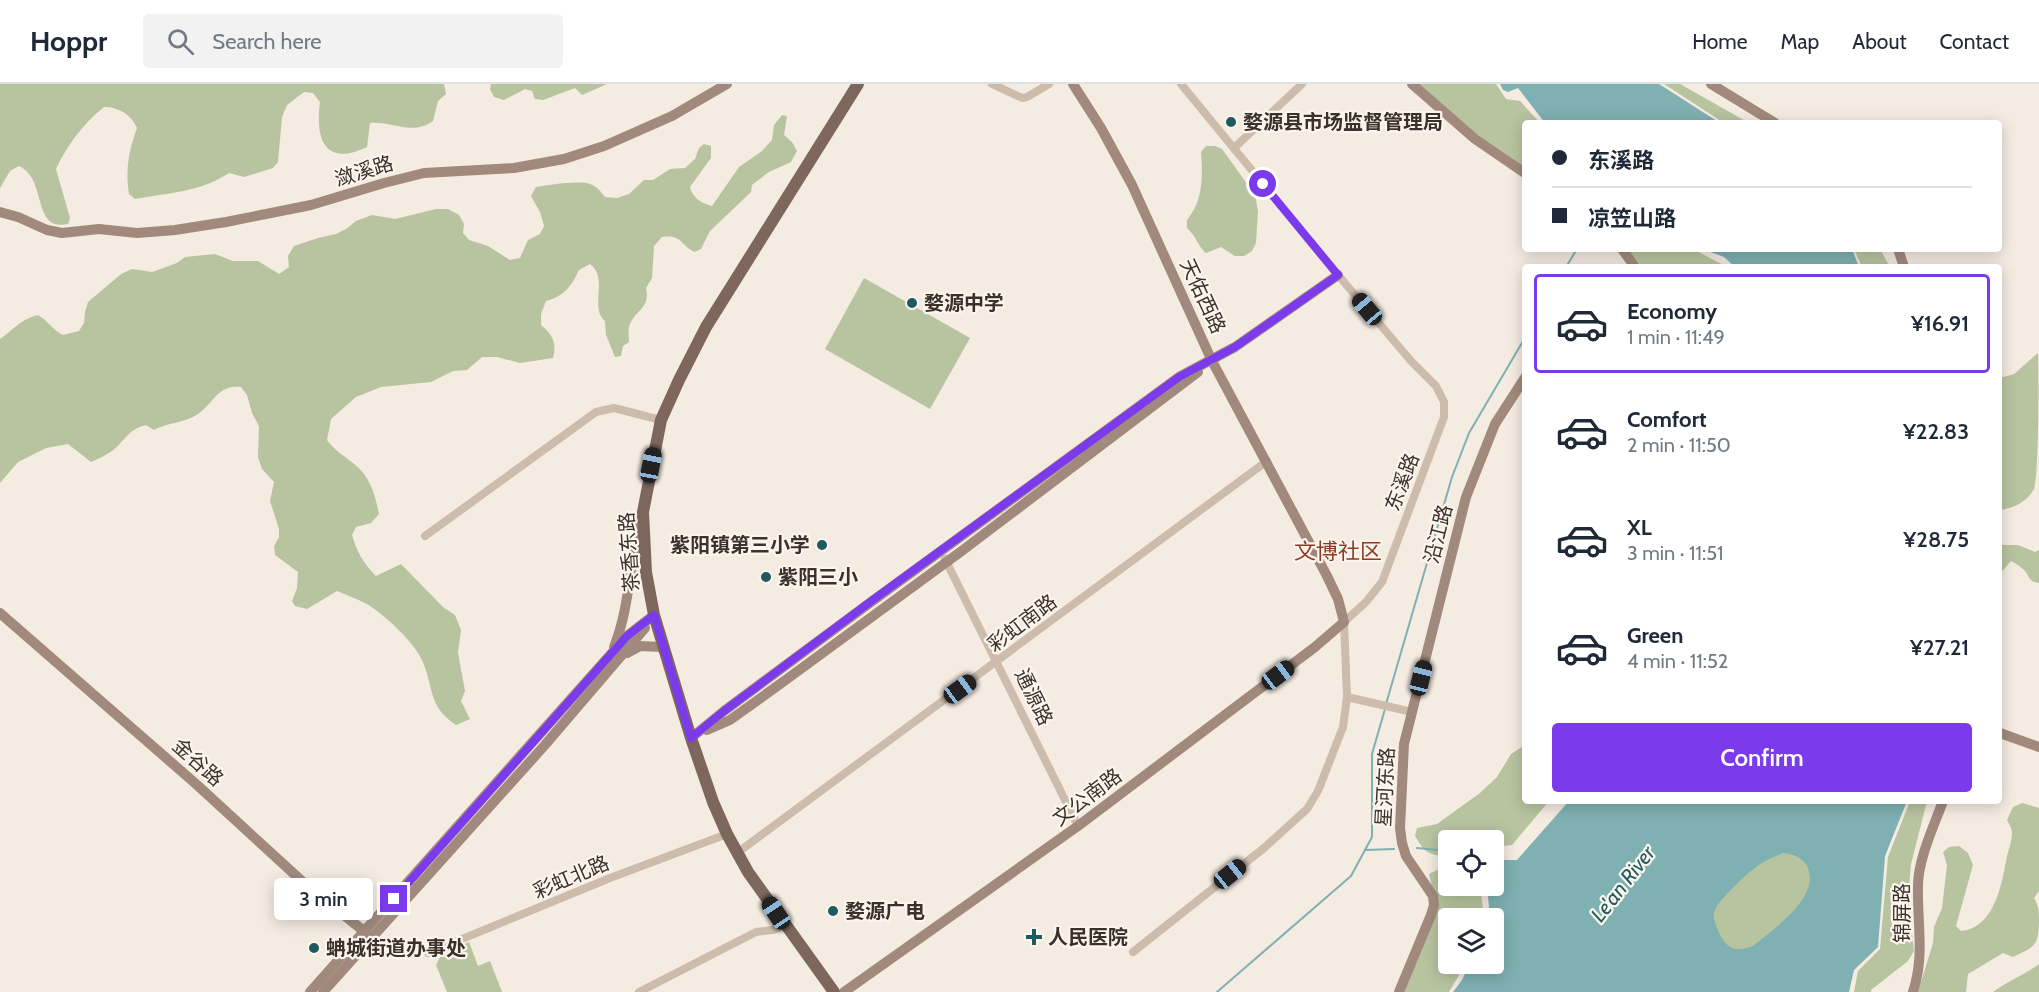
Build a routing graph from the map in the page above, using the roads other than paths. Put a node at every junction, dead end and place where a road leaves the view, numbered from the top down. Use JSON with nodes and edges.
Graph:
{"nodes":[{"id":1,"x":727,"y":84,"type":"edge"},
{"id":2,"x":858,"y":84,"type":"edge"},
{"id":3,"x":992,"y":84,"type":"edge"},
{"id":4,"x":1049,"y":84,"type":"edge"},
{"id":5,"x":1072,"y":84,"type":"edge"},
{"id":6,"x":1181,"y":84,"type":"edge"},
{"id":7,"x":1302,"y":84,"type":"edge"},
{"id":8,"x":1412,"y":84,"type":"edge"},
{"id":9,"x":1712,"y":84,"type":"edge"},
{"id":10,"x":1770,"y":120,"type":"edge"},
{"id":11,"x":1234,"y":148,"type":"junction"},
{"id":12,"x":1522,"y":171,"type":"edge"},
{"id":13,"x":0,"y":213,"type":"edge"},
{"id":14,"x":1338,"y":275,"type":"junction"},
{"id":15,"x":1212,"y":361,"type":"junction"},
{"id":16,"x":1522,"y":382,"type":"edge"},
{"id":17,"x":661,"y":420,"type":"junction"},
{"id":18,"x":1267,"y":461,"type":"junction"},
{"id":19,"x":643,"y":513,"type":"junction"},
{"id":20,"x":425,"y":536,"type":"dead end"},
{"id":21,"x":943,"y":557,"type":"junction"},
{"id":22,"x":0,"y":613,"type":"edge"},
{"id":23,"x":654,"y":615,"type":"junction"},
{"id":24,"x":1344,"y":622,"type":"junction"},
{"id":25,"x":662,"y":647,"type":"junction"},
{"id":26,"x":614,"y":658,"type":"junction"},
{"id":27,"x":998,"y":662,"type":"junction"},
{"id":28,"x":1347,"y":697,"type":"junction"},
{"id":29,"x":1412,"y":712,"type":"junction"},
{"id":30,"x":2002,"y":734,"type":"edge"},
{"id":31,"x":691,"y":738,"type":"junction"},
{"id":32,"x":2039,"y":747,"type":"edge"},
{"id":33,"x":1942,"y":804,"type":"edge"},
{"id":34,"x":1078,"y":826,"type":"junction"},
{"id":35,"x":727,"y":834,"type":"junction"},
{"id":36,"x":737,"y":853,"type":"junction"},
{"id":37,"x":785,"y":925,"type":"junction"},
{"id":38,"x":369,"y":935,"type":"junction"},
{"id":39,"x":1133,"y":952,"type":"dead end"},
{"id":40,"x":428,"y":953,"type":"dead end"},
{"id":41,"x":310,"y":992,"type":"edge"},
{"id":42,"x":323,"y":992,"type":"edge"},
{"id":43,"x":639,"y":992,"type":"edge"},
{"id":44,"x":834,"y":992,"type":"edge"},
{"id":45,"x":844,"y":992,"type":"edge"},
{"id":46,"x":1399,"y":992,"type":"edge"},
{"id":47,"x":1913,"y":992,"type":"edge"}],
"edges":[{"from":1,"to":13,"type":"street","name":"潋溪路"},
{"from":2,"to":17,"type":"main road","name":"茶香东路"},
{"from":3,"to":4,"type":"street"},
{"from":5,"to":15,"type":"street","name":"天佑西路"},
{"from":6,"to":11,"type":"street","name":"东溪路"},
{"from":7,"to":11,"type":"street"},
{"from":8,"to":12,"type":"street"},
{"from":9,"to":10,"type":"street"},
{"from":11,"to":14,"type":"street","name":"东溪路"},
{"from":14,"to":15,"type":"street"},
{"from":14,"to":24,"type":"street","name":"东溪路"},
{"from":15,"to":18,"type":"street","name":"天佑西路"},
{"from":15,"to":21,"type":"street"},
{"from":16,"to":29,"type":"street","name":"沿江路"},
{"from":17,"to":19,"type":"main road","name":"茶香东路"},
{"from":17,"to":20,"type":"street"},
{"from":18,"to":24,"type":"street","name":"天佑西路"},
{"from":18,"to":27,"type":"street","name":"彩虹南路"},
{"from":19,"to":23,"type":"main road","name":"茶香东路"},
{"from":19,"to":26,"type":"street"},
{"from":21,"to":27,"type":"street","name":"通源路"},
{"from":21,"to":31,"type":"street"},
{"from":22,"to":38,"type":"street","name":"金谷路"},
{"from":23,"to":25,"type":"main road","name":"茶香东路"},
{"from":23,"to":26,"type":"street"},
{"from":24,"to":28,"type":"street"},
{"from":24,"to":34,"type":"street","name":"文公南路"},
{"from":25,"to":26,"type":"street"},
{"from":25,"to":31,"type":"main road","name":"茶香东路"},
{"from":26,"to":38,"type":"street"},
{"from":27,"to":34,"type":"street","name":"通源路"},
{"from":27,"to":36,"type":"street","name":"彩虹南路"},
{"from":28,"to":29,"type":"street"},
{"from":28,"to":39,"type":"street"},
{"from":29,"to":46,"type":"street","name":"星河东路"},
{"from":30,"to":32,"type":"street"},
{"from":31,"to":35,"type":"main road","name":"茶香东路"},
{"from":33,"to":47,"type":"street","name":"锦屏路"},
{"from":34,"to":45,"type":"street","name":"文公南路"},
{"from":35,"to":36,"type":"main road","name":"茶香东路"},
{"from":35,"to":40,"type":"street","name":"彩虹北路"},
{"from":36,"to":37,"type":"main road","name":"茶香东路"},
{"from":37,"to":43,"type":"street"},
{"from":37,"to":44,"type":"main road","name":"茶香东路"},
{"from":38,"to":41,"type":"street"},
{"from":38,"to":42,"type":"street"}]}
